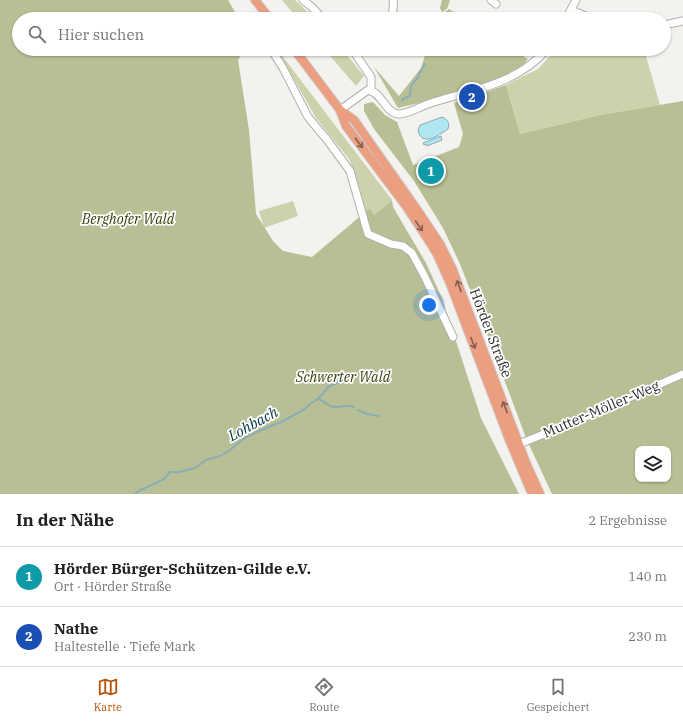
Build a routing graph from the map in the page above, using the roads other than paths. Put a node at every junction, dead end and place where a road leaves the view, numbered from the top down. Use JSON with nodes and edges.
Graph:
{"nodes":[{"id":1,"x":255,"y":0,"type":"edge"},
{"id":2,"x":303,"y":0,"type":"edge"},
{"id":3,"x":393,"y":0,"type":"edge"},
{"id":4,"x":576,"y":0,"type":"edge"},
{"id":5,"x":571,"y":10,"type":"joint"},
{"id":6,"x":264,"y":12,"type":"edge"},
{"id":7,"x":317,"y":12,"type":"edge"},
{"id":8,"x":392,"y":12,"type":"edge"},
{"id":9,"x":576,"y":12,"type":"edge"},
{"id":10,"x":683,"y":21,"type":"edge"},
{"id":11,"x":671,"y":24,"type":"edge"},
{"id":12,"x":275,"y":56,"type":"edge"},
{"id":13,"x":299,"y":56,"type":"edge"},
{"id":14,"x":357,"y":56,"type":"edge"},
{"id":15,"x":540,"y":56,"type":"edge"},
{"id":16,"x":371,"y":91,"type":"junction"},
{"id":17,"x":340,"y":110,"type":"junction"},
{"id":18,"x":400,"y":191,"type":"junction"},
{"id":19,"x":453,"y":337,"type":"dead end"},
{"id":20,"x":683,"y":374,"type":"edge"},
{"id":21,"x":519,"y":444,"type":"junction"},
{"id":22,"x":532,"y":494,"type":"edge"},
{"id":23,"x":540,"y":494,"type":"edge"}],
"edges":[{"from":1,"to":6,"type":"main road"},
{"from":2,"to":7,"type":"street"},
{"from":3,"to":8,"type":"street"},
{"from":4,"to":5,"type":"street"},
{"from":5,"to":9,"type":"street"},
{"from":10,"to":11,"type":"street"},
{"from":12,"to":19,"type":"street"},
{"from":13,"to":17,"type":"main road"},
{"from":14,"to":16,"type":"street"},
{"from":15,"to":16,"type":"street"},
{"from":16,"to":17,"type":"street"},
{"from":17,"to":18,"type":"main road"},
{"from":21,"to":18,"type":"main road","name":"Hörder Straße","one_way":true},
{"from":18,"to":22,"type":"main road","name":"Hörder Straße","one_way":true},
{"from":20,"to":21,"type":"street","name":"Mutter-Möller-Weg"},
{"from":21,"to":23,"type":"main road","name":"Hörder Straße"}]}
